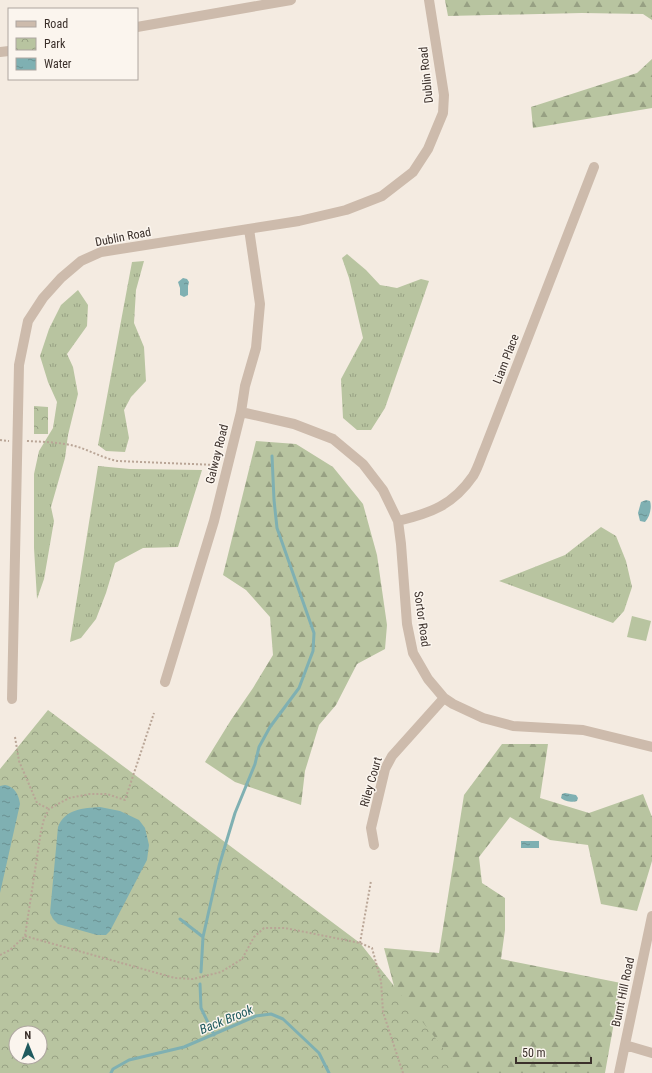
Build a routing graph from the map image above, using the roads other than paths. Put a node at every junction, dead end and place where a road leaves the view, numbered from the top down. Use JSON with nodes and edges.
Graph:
{"nodes":[{"id":1,"x":291,"y":0,"type":"edge"},
{"id":2,"x":430,"y":0,"type":"edge"},
{"id":3,"x":138,"y":27,"type":"edge"},
{"id":4,"x":594,"y":167,"type":"dead end"},
{"id":5,"x":249,"y":229,"type":"junction"},
{"id":6,"x":241,"y":412,"type":"junction"},
{"id":7,"x":398,"y":521,"type":"junction"},
{"id":8,"x":165,"y":682,"type":"dead end"},
{"id":9,"x":444,"y":698,"type":"junction"},
{"id":10,"x":12,"y":699,"type":"dead end"},
{"id":11,"x":652,"y":748,"type":"edge"},
{"id":12,"x":374,"y":845,"type":"dead end"},
{"id":13,"x":652,"y":916,"type":"edge"},
{"id":14,"x":625,"y":1045,"type":"junction"},
{"id":15,"x":652,"y":1053,"type":"edge"},
{"id":16,"x":619,"y":1073,"type":"edge"}],
"edges":[{"from":1,"to":3,"type":"street"},
{"from":2,"to":5,"type":"street","name":"Dublin Road"},
{"from":4,"to":7,"type":"street","name":"Liam Place"},
{"from":5,"to":6,"type":"street","name":"Galway Road"},
{"from":5,"to":10,"type":"street","name":"Dublin Road"},
{"from":6,"to":7,"type":"street","name":"Sortor Road"},
{"from":6,"to":8,"type":"street","name":"Galway Road"},
{"from":7,"to":9,"type":"street","name":"Sortor Road"},
{"from":9,"to":11,"type":"street","name":"Sortor Road"},
{"from":9,"to":12,"type":"street","name":"Riley Court"},
{"from":13,"to":14,"type":"street","name":"Burnt Hill Road"},
{"from":14,"to":15,"type":"street"},
{"from":14,"to":16,"type":"street","name":"Burnt Hill Road"}]}
